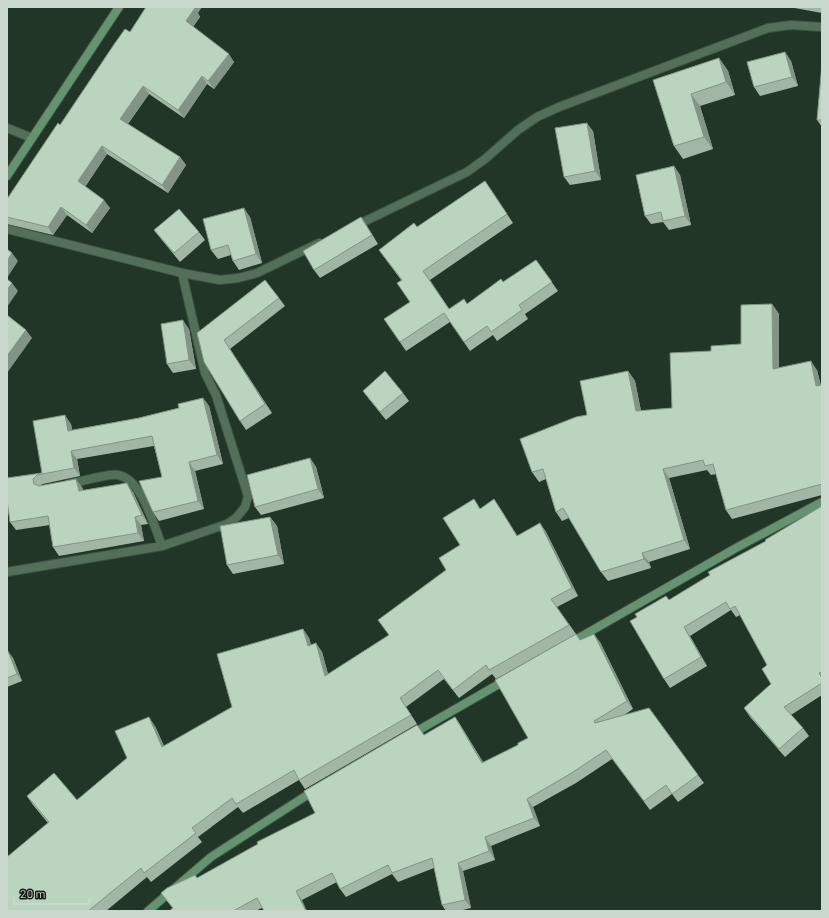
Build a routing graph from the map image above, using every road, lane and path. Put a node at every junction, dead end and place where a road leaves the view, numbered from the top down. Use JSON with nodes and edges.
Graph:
{"nodes":[{"id":1,"x":119,"y":7,"type":"edge"},
{"id":2,"x":822,"y":27,"type":"edge"},
{"id":3,"x":7,"y":128,"type":"edge"},
{"id":4,"x":32,"y":138,"type":"junction"},
{"id":5,"x":8,"y":172,"type":"edge"},
{"id":6,"x":7,"y":229,"type":"edge"},
{"id":7,"x":348,"y":229,"type":"edge"},
{"id":8,"x":327,"y":239,"type":"edge"},
{"id":9,"x":182,"y":273,"type":"junction"},
{"id":10,"x":59,"y":486,"type":"edge"},
{"id":11,"x":822,"y":502,"type":"edge"},
{"id":12,"x":162,"y":546,"type":"junction"},
{"id":13,"x":7,"y":572,"type":"edge"},
{"id":14,"x":563,"y":646,"type":"edge"},
{"id":15,"x":515,"y":674,"type":"edge"},
{"id":16,"x":405,"y":737,"type":"edge"},
{"id":17,"x":322,"y":785,"type":"edge"},
{"id":18,"x":148,"y":911,"type":"edge"}],
"edges":[{"from":1,"to":4,"type":"street"},
{"from":2,"to":7,"type":"street"},
{"from":3,"to":4,"type":"street"},
{"from":4,"to":5,"type":"street"},
{"from":6,"to":9,"type":"street"},
{"from":8,"to":9,"type":"street"},
{"from":9,"to":12,"type":"street"},
{"from":10,"to":12,"type":"street"},
{"from":11,"to":14,"type":"street"},
{"from":12,"to":13,"type":"street"},
{"from":15,"to":16,"type":"street"},
{"from":17,"to":18,"type":"street"}]}
